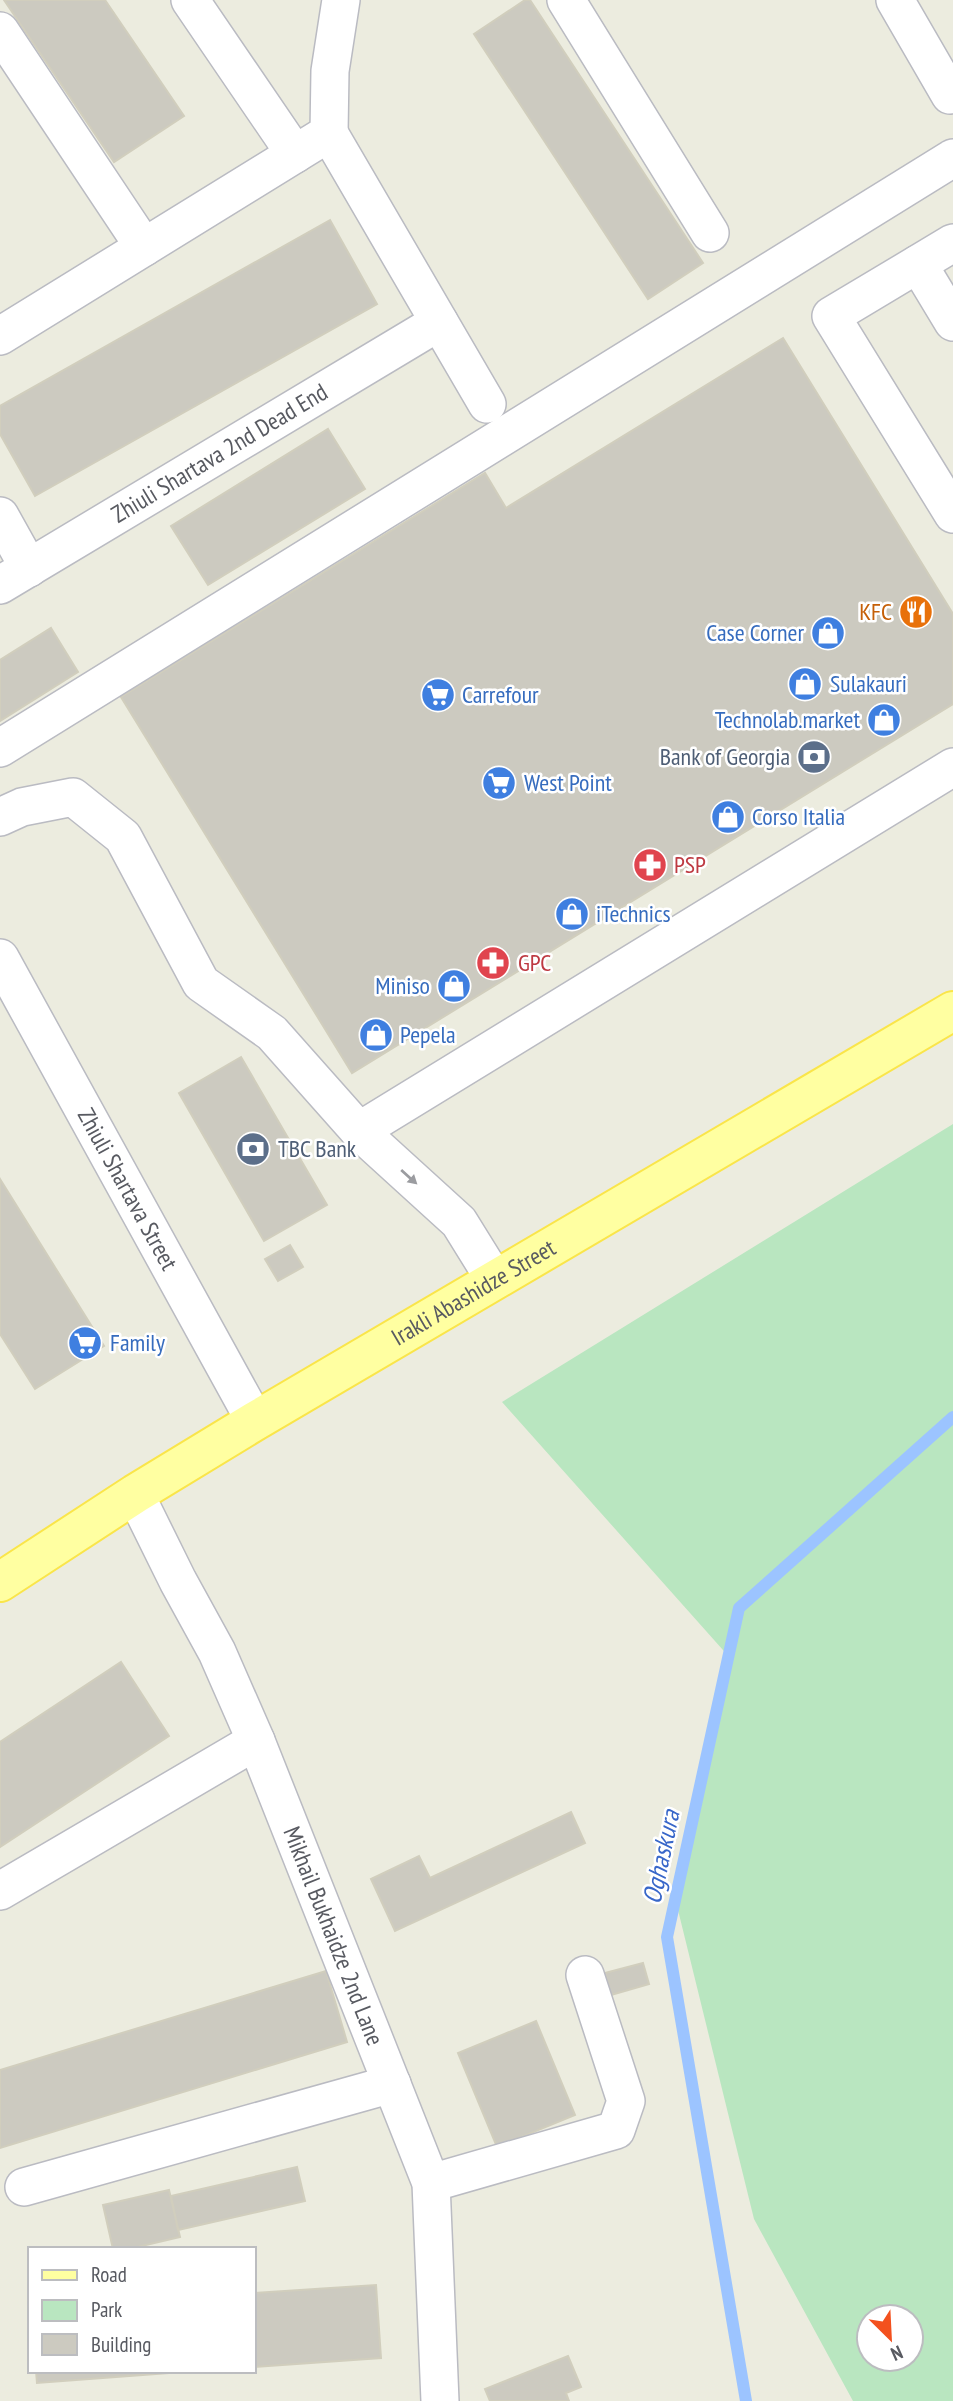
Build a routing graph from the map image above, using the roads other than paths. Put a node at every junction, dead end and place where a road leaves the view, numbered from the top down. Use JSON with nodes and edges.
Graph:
{"nodes":[{"id":1,"x":190,"y":0,"type":"edge"},
{"id":2,"x":341,"y":0,"type":"edge"},
{"id":3,"x":566,"y":0,"type":"edge"},
{"id":4,"x":895,"y":0,"type":"edge"},
{"id":5,"x":0,"y":31,"type":"edge"},
{"id":6,"x":950,"y":95,"type":"dead end"},
{"id":7,"x":328,"y":133,"type":"junction"},
{"id":8,"x":295,"y":154,"type":"junction"},
{"id":9,"x":953,"y":158,"type":"edge"},
{"id":10,"x":710,"y":233,"type":"dead end"},
{"id":11,"x":953,"y":243,"type":"edge"},
{"id":12,"x":144,"y":247,"type":"junction"},
{"id":13,"x":918,"y":264,"type":"junction"},
{"id":14,"x":439,"y":322,"type":"junction"},
{"id":15,"x":953,"y":322,"type":"edge"},
{"id":16,"x":0,"y":336,"type":"edge"},
{"id":17,"x":487,"y":404,"type":"dead end"},
{"id":18,"x":953,"y":514,"type":"edge"},
{"id":19,"x":0,"y":516,"type":"edge"},
{"id":20,"x":15,"y":576,"type":"edge"},
{"id":21,"x":0,"y":748,"type":"edge"},
{"id":22,"x":953,"y":767,"type":"edge"},
{"id":23,"x":0,"y":817,"type":"edge"},
{"id":24,"x":5,"y":977,"type":"edge"},
{"id":25,"x":953,"y":1011,"type":"edge"},
{"id":26,"x":359,"y":1131,"type":"junction"},
{"id":27,"x":495,"y":1280,"type":"junction"},
{"id":28,"x":255,"y":1421,"type":"junction"},
{"id":29,"x":135,"y":1494,"type":"junction"},
{"id":30,"x":0,"y":1582,"type":"edge"},
{"id":31,"x":256,"y":1741,"type":"junction"},
{"id":32,"x":0,"y":1891,"type":"edge"},
{"id":33,"x":585,"y":1975,"type":"dead end"},
{"id":34,"x":392,"y":2084,"type":"junction"},
{"id":35,"x":430,"y":2183,"type":"junction"},
{"id":36,"x":24,"y":2187,"type":"dead end"},
{"id":37,"x":440,"y":2401,"type":"edge"}],
"edges":[{"from":1,"to":8,"type":"street"},
{"from":2,"to":7,"type":"street"},
{"from":3,"to":10,"type":"street"},
{"from":4,"to":6,"type":"street"},
{"from":5,"to":12,"type":"street"},
{"from":7,"to":8,"type":"street"},
{"from":7,"to":14,"type":"street"},
{"from":8,"to":12,"type":"street"},
{"from":9,"to":21,"type":"street"},
{"from":11,"to":13,"type":"street"},
{"from":12,"to":16,"type":"street"},
{"from":13,"to":15,"type":"street"},
{"from":13,"to":18,"type":"street"},
{"from":14,"to":17,"type":"street"},
{"from":14,"to":20,"type":"street","name":"Zhiuli Shartava 2nd Dead End"},
{"from":19,"to":20,"type":"street"},
{"from":22,"to":26,"type":"street"},
{"from":23,"to":26,"type":"street"},
{"from":24,"to":28,"type":"street","name":"Zhiuli Shartava Street"},
{"from":25,"to":27,"type":"main road","name":"Irakli Abashidze Street"},
{"from":26,"to":27,"type":"street","one_way":true},
{"from":27,"to":28,"type":"main road","name":"Irakli Abashidze Street"},
{"from":28,"to":29,"type":"main road","name":"Irakli Abashidze Street"},
{"from":29,"to":30,"type":"main road","name":"Irakli Abashidze Street"},
{"from":29,"to":31,"type":"street","name":"Mikhail Bukhaidze 2nd Lane"},
{"from":31,"to":32,"type":"street"},
{"from":31,"to":34,"type":"street","name":"Mikhail Bukhaidze 2nd Lane"},
{"from":33,"to":35,"type":"street"},
{"from":34,"to":35,"type":"street","name":"Mikhail Bukhaidze 2nd Lane"},
{"from":34,"to":36,"type":"street"},
{"from":35,"to":37,"type":"street","name":"Mikhail Bukhaidze 2nd Lane"}]}
